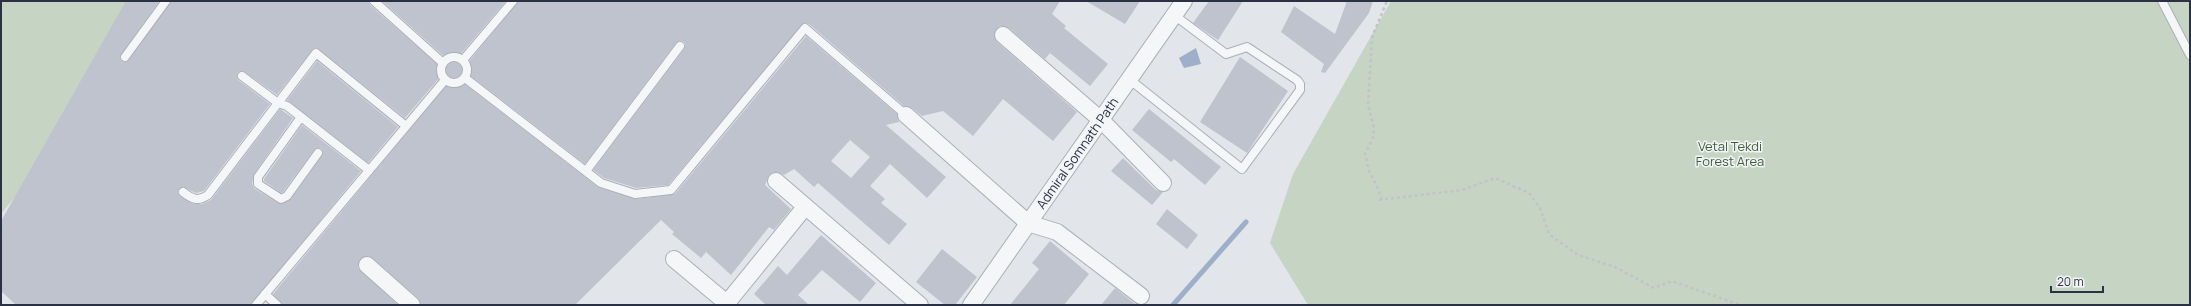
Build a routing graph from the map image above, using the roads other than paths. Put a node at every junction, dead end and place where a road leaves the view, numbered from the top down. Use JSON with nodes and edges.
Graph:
{"nodes":[{"id":1,"x":166,"y":1,"type":"edge"},
{"id":2,"x":374,"y":1,"type":"edge"},
{"id":3,"x":513,"y":1,"type":"edge"},
{"id":4,"x":1184,"y":1,"type":"edge"},
{"id":5,"x":2162,"y":1,"type":"edge"},
{"id":6,"x":1174,"y":15,"type":"junction"},
{"id":7,"x":1003,"y":35,"type":"dead end"},
{"id":8,"x":680,"y":46,"type":"road end"},
{"id":9,"x":2190,"y":55,"type":"edge"},
{"id":10,"x":125,"y":57,"type":"road end"},
{"id":11,"x":463,"y":60,"type":"junction"},
{"id":12,"x":443,"y":63,"type":"junction"},
{"id":13,"x":242,"y":76,"type":"dead end"},
{"id":14,"x":465,"y":78,"type":"junction"},
{"id":15,"x":1129,"y":79,"type":"junction"},
{"id":16,"x":445,"y":80,"type":"junction"},
{"id":17,"x":278,"y":103,"type":"junction"},
{"id":18,"x":906,"y":116,"type":"joint"},
{"id":19,"x":301,"y":117,"type":"junction"},
{"id":20,"x":1101,"y":120,"type":"junction"},
{"id":21,"x":406,"y":126,"type":"junction"},
{"id":22,"x":318,"y":153,"type":"dead end"},
{"id":23,"x":369,"y":170,"type":"junction"},
{"id":24,"x":586,"y":171,"type":"junction"},
{"id":25,"x":776,"y":181,"type":"dead end"},
{"id":26,"x":1163,"y":182,"type":"dead end"},
{"id":27,"x":184,"y":192,"type":"dead end"},
{"id":28,"x":805,"y":207,"type":"junction"},
{"id":29,"x":1028,"y":223,"type":"junction"},
{"id":30,"x":674,"y":259,"type":"dead end"},
{"id":31,"x":367,"y":265,"type":"dead end"},
{"id":32,"x":265,"y":294,"type":"junction"},
{"id":33,"x":1141,"y":296,"type":"dead end"},
{"id":34,"x":728,"y":304,"type":"edge"},
{"id":35,"x":256,"y":305,"type":"edge"},
{"id":36,"x":277,"y":305,"type":"edge"},
{"id":37,"x":412,"y":305,"type":"edge"},
{"id":38,"x":920,"y":305,"type":"edge"},
{"id":39,"x":972,"y":305,"type":"edge"}],
"edges":[{"from":1,"to":10,"type":"lane"},
{"from":2,"to":12,"type":"lane"},
{"from":3,"to":11,"type":"lane"},
{"from":4,"to":6,"type":"street","name":"Admiral Somnath Path"},
{"from":5,"to":9,"type":"lane"},
{"from":6,"to":15,"type":"street","name":"Admiral Somnath Path"},
{"from":6,"to":15,"type":"lane"},
{"from":7,"to":20,"type":"street"},
{"from":8,"to":24,"type":"lane"},
{"from":11,"to":12,"type":"lane"},
{"from":11,"to":14,"type":"lane"},
{"from":12,"to":16,"type":"lane"},
{"from":13,"to":17,"type":"lane"},
{"from":14,"to":16,"type":"lane"},
{"from":14,"to":24,"type":"lane"},
{"from":15,"to":20,"type":"street","name":"Admiral Somnath Path"},
{"from":16,"to":21,"type":"lane"},
{"from":17,"to":19,"type":"lane"},
{"from":17,"to":21,"type":"lane"},
{"from":17,"to":27,"type":"lane"},
{"from":18,"to":24,"type":"lane"},
{"from":18,"to":29,"type":"street"},
{"from":19,"to":22,"type":"lane"},
{"from":19,"to":23,"type":"lane"},
{"from":20,"to":26,"type":"street"},
{"from":20,"to":29,"type":"street","name":"Admiral Somnath Path"},
{"from":21,"to":23,"type":"lane"},
{"from":23,"to":32,"type":"lane"},
{"from":25,"to":28,"type":"street"},
{"from":28,"to":34,"type":"street"},
{"from":28,"to":38,"type":"street"},
{"from":29,"to":33,"type":"street"},
{"from":29,"to":39,"type":"street","name":"Admiral Somnath Path"},
{"from":30,"to":34,"type":"street"},
{"from":31,"to":37,"type":"street"},
{"from":32,"to":35,"type":"lane"},
{"from":32,"to":36,"type":"lane"}]}
